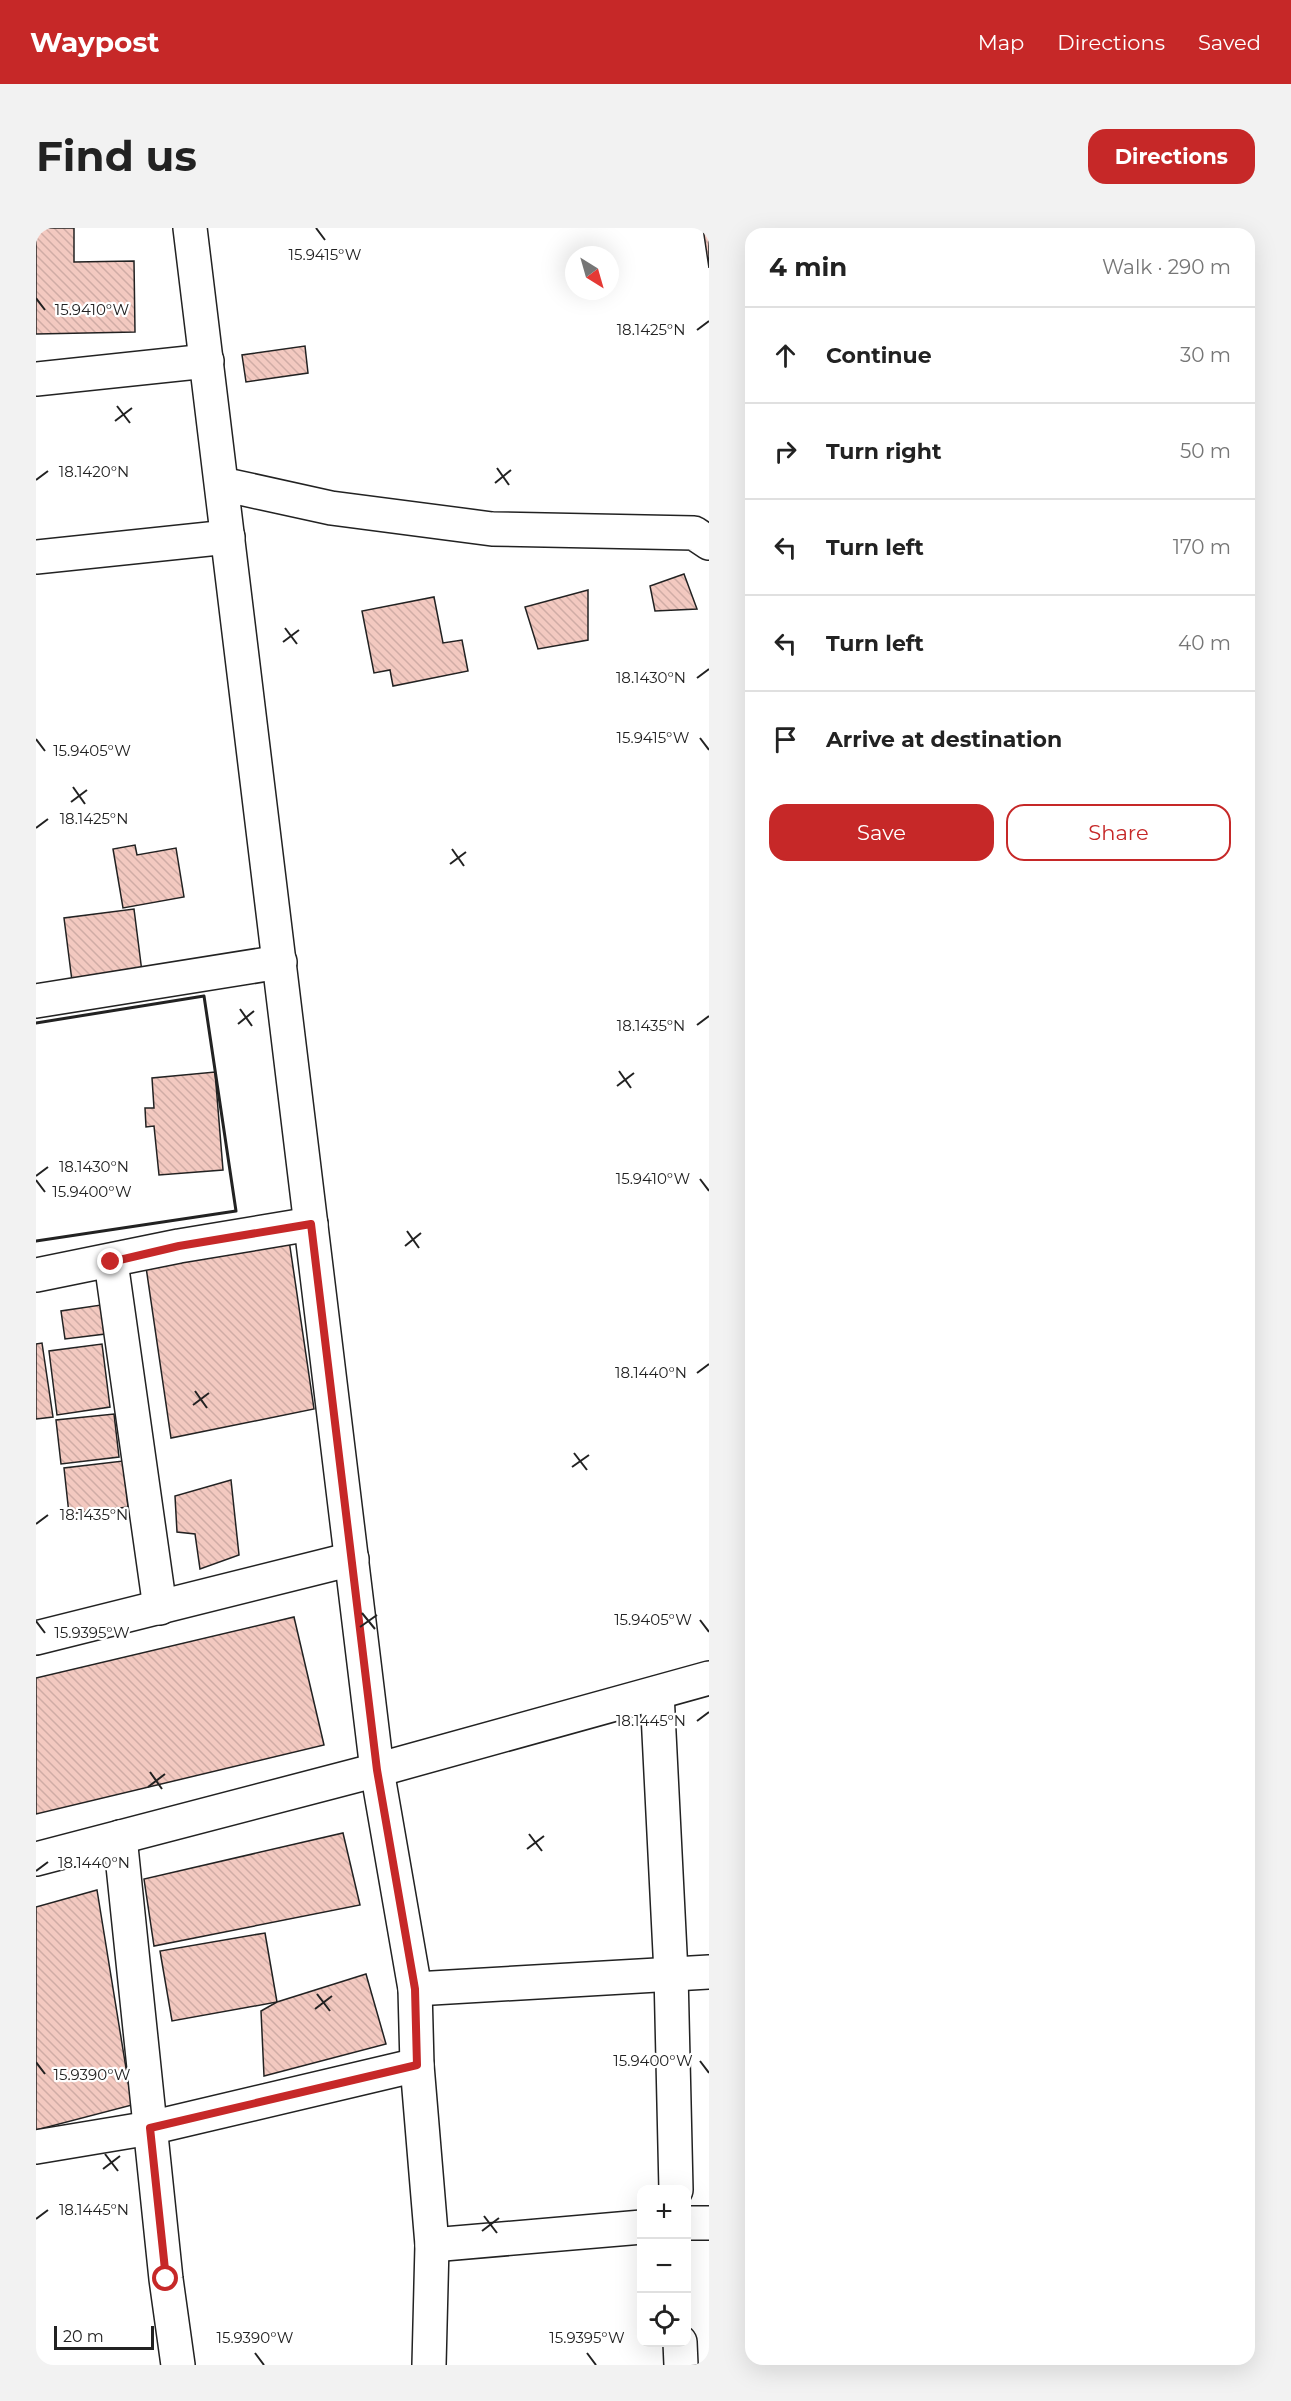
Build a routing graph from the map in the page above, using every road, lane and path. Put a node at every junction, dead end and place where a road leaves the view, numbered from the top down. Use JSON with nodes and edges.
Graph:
{"nodes":[{"id":1,"x":190,"y":228,"type":"edge"},
{"id":2,"x":207,"y":361,"type":"junction"},
{"id":3,"x":36,"y":379,"type":"edge"},
{"id":4,"x":222,"y":484,"type":"junction"},
{"id":5,"x":228,"y":537,"type":"junction"},
{"id":6,"x":709,"y":543,"type":"edge"},
{"id":7,"x":36,"y":557,"type":"edge"},
{"id":8,"x":280,"y":962,"type":"junction"},
{"id":9,"x":36,"y":1001,"type":"edge"},
{"id":10,"x":311,"y":1224,"type":"junction"},
{"id":11,"x":111,"y":1262,"type":"junction"},
{"id":12,"x":36,"y":1275,"type":"edge"},
{"id":13,"x":352,"y":1559,"type":"junction"},
{"id":14,"x":160,"y":1608,"type":"junction"},
{"id":15,"x":36,"y":1638,"type":"edge"},
{"id":16,"x":709,"y":1678,"type":"edge"},
{"id":17,"x":657,"y":1693,"type":"junction"},
{"id":18,"x":377,"y":1770,"type":"junction"},
{"id":19,"x":120,"y":1837,"type":"junction"},
{"id":20,"x":36,"y":1859,"type":"edge"},
{"id":21,"x":709,"y":1972,"type":"edge"},
{"id":22,"x":671,"y":1973,"type":"junction"},
{"id":23,"x":415,"y":1989,"type":"junction"},
{"id":24,"x":417,"y":2065,"type":"junction"},
{"id":25,"x":150,"y":2128,"type":"junction"},
{"id":26,"x":36,"y":2147,"type":"edge"},
{"id":27,"x":676,"y":2185,"type":"edge"},
{"id":28,"x":691,"y":2223,"type":"edge"},
{"id":29,"x":709,"y":2223,"type":"edge"},
{"id":30,"x":637,"y":2227,"type":"edge"},
{"id":31,"x":432,"y":2245,"type":"junction"},
{"id":32,"x":680,"y":2347,"type":"edge"},
{"id":33,"x":178,"y":2365,"type":"edge"},
{"id":34,"x":429,"y":2365,"type":"edge"},
{"id":35,"x":681,"y":2365,"type":"edge"}],
"edges":[{"from":1,"to":2,"type":"street"},
{"from":2,"to":3,"type":"street"},
{"from":2,"to":4,"type":"street"},
{"from":4,"to":5,"type":"street"},
{"from":4,"to":6,"type":"street"},
{"from":5,"to":7,"type":"street"},
{"from":5,"to":8,"type":"street"},
{"from":8,"to":9,"type":"street"},
{"from":8,"to":10,"type":"street"},
{"from":10,"to":11,"type":"street"},
{"from":10,"to":13,"type":"street"},
{"from":11,"to":12,"type":"street"},
{"from":11,"to":14,"type":"street"},
{"from":13,"to":14,"type":"street"},
{"from":13,"to":18,"type":"street"},
{"from":14,"to":15,"type":"street"},
{"from":16,"to":17,"type":"street"},
{"from":17,"to":18,"type":"street"},
{"from":17,"to":22,"type":"street"},
{"from":18,"to":19,"type":"street"},
{"from":18,"to":23,"type":"street"},
{"from":19,"to":20,"type":"street"},
{"from":19,"to":25,"type":"street"},
{"from":21,"to":22,"type":"street"},
{"from":22,"to":23,"type":"street"},
{"from":22,"to":27,"type":"street"},
{"from":23,"to":24,"type":"street"},
{"from":24,"to":25,"type":"street"},
{"from":24,"to":31,"type":"street"},
{"from":25,"to":26,"type":"street"},
{"from":25,"to":33,"type":"street"},
{"from":28,"to":29,"type":"street"},
{"from":30,"to":31,"type":"street"},
{"from":31,"to":34,"type":"street"},
{"from":32,"to":35,"type":"street"}]}
